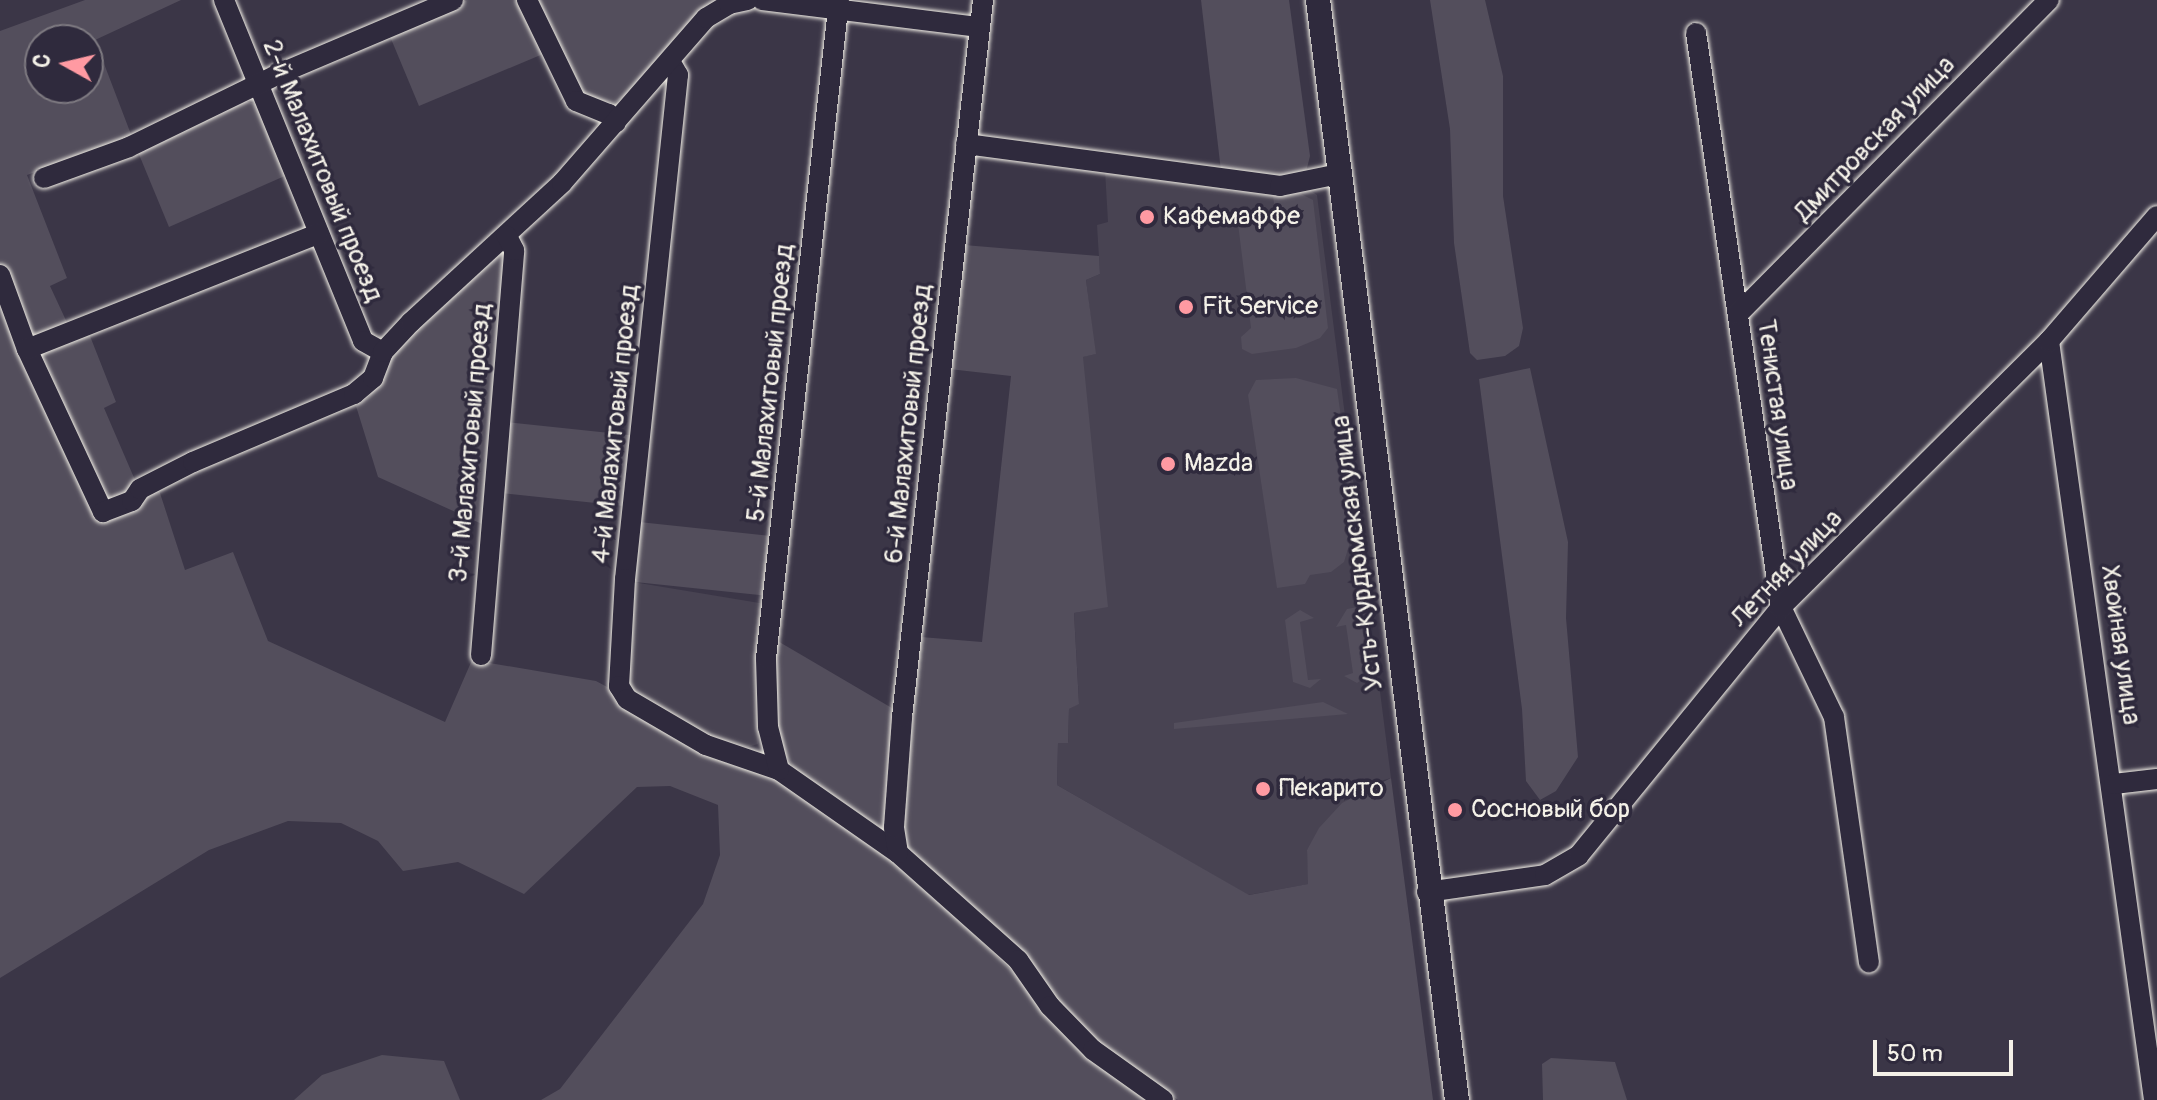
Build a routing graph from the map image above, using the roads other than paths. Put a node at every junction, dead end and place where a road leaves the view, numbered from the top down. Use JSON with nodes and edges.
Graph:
{"nodes":[{"id":1,"x":224,"y":0,"type":"edge"},
{"id":2,"x":453,"y":0,"type":"edge"},
{"id":3,"x":527,"y":0,"type":"edge"},
{"id":4,"x":748,"y":0,"type":"edge"},
{"id":5,"x":762,"y":0,"type":"edge"},
{"id":6,"x":983,"y":0,"type":"edge"},
{"id":7,"x":1318,"y":0,"type":"edge"},
{"id":8,"x":2049,"y":0,"type":"edge"},
{"id":9,"x":839,"y":3,"type":"edge"},
{"id":10,"x":979,"y":27,"type":"junction"},
{"id":11,"x":1696,"y":33,"type":"dead end"},
{"id":12,"x":671,"y":63,"type":"junction"},
{"id":13,"x":260,"y":86,"type":"junction"},
{"id":14,"x":616,"y":123,"type":"junction"},
{"id":15,"x":966,"y":144,"type":"junction"},
{"id":16,"x":1339,"y":174,"type":"junction"},
{"id":17,"x":44,"y":178,"type":"dead end"},
{"id":18,"x":2157,"y":216,"type":"edge"},
{"id":19,"x":318,"y":234,"type":"junction"},
{"id":20,"x":507,"y":236,"type":"junction"},
{"id":21,"x":0,"y":275,"type":"edge"},
{"id":22,"x":1738,"y":314,"type":"junction"},
{"id":23,"x":2049,"y":341,"type":"junction"},
{"id":24,"x":27,"y":349,"type":"junction"},
{"id":25,"x":383,"y":352,"type":"junction"},
{"id":26,"x":1781,"y":607,"type":"junction"},
{"id":27,"x":481,"y":655,"type":"dead end"},
{"id":28,"x":779,"y":770,"type":"junction"},
{"id":29,"x":2157,"y":779,"type":"edge"},
{"id":30,"x":2114,"y":784,"type":"junction"},
{"id":31,"x":898,"y":853,"type":"junction"},
{"id":32,"x":1427,"y":892,"type":"junction"},
{"id":33,"x":1869,"y":963,"type":"dead end"},
{"id":34,"x":1163,"y":1100,"type":"edge"},
{"id":35,"x":1457,"y":1100,"type":"edge"},
{"id":36,"x":2154,"y":1100,"type":"edge"}],
"edges":[{"from":1,"to":13,"type":"street","name":"2-й Малахитовый проезд"},
{"from":2,"to":13,"type":"street"},
{"from":3,"to":14,"type":"street"},
{"from":4,"to":12,"type":"street"},
{"from":5,"to":9,"type":"street"},
{"from":6,"to":10,"type":"street","name":"6-й Малахитовый проезд"},
{"from":7,"to":16,"type":"main road","name":"Усть-Курдюмская улица"},
{"from":8,"to":22,"type":"street","name":"Дмитровская улица"},
{"from":9,"to":10,"type":"street"},
{"from":9,"to":28,"type":"street","name":"5-й Малахитовый проезд"},
{"from":10,"to":15,"type":"street","name":"6-й Малахитовый проезд"},
{"from":11,"to":22,"type":"street","name":"Тенистая улица"},
{"from":12,"to":14,"type":"street"},
{"from":12,"to":28,"type":"street","name":"4-й Малахитовый проезд"},
{"from":13,"to":17,"type":"street"},
{"from":13,"to":19,"type":"street","name":"2-й Малахитовый проезд"},
{"from":14,"to":20,"type":"street"},
{"from":15,"to":16,"type":"street"},
{"from":15,"to":31,"type":"street","name":"6-й Малахитовый проезд"},
{"from":16,"to":32,"type":"main road","name":"Усть-Курдюмская улица"},
{"from":18,"to":23,"type":"street","name":"Летняя улица"},
{"from":19,"to":24,"type":"street"},
{"from":19,"to":25,"type":"street","name":"2-й Малахитовый проезд"},
{"from":20,"to":25,"type":"street"},
{"from":20,"to":27,"type":"street","name":"3-й Малахитовый проезд"},
{"from":21,"to":24,"type":"street"},
{"from":22,"to":26,"type":"street","name":"Тенистая улица"},
{"from":23,"to":26,"type":"street","name":"Летняя улица"},
{"from":23,"to":30,"type":"street","name":"Хвойная улица"},
{"from":24,"to":25,"type":"street"},
{"from":26,"to":32,"type":"street","name":"Летняя улица"},
{"from":26,"to":33,"type":"street","name":"Тенистая улица"},
{"from":28,"to":31,"type":"street","name":"4-й Малахитовый проезд"},
{"from":29,"to":30,"type":"street"},
{"from":30,"to":36,"type":"street","name":"Хвойная улица"},
{"from":31,"to":34,"type":"street","name":"4-й Малахитовый проезд"},
{"from":32,"to":35,"type":"main road","name":"Усть-Курдюмская улица"}]}
